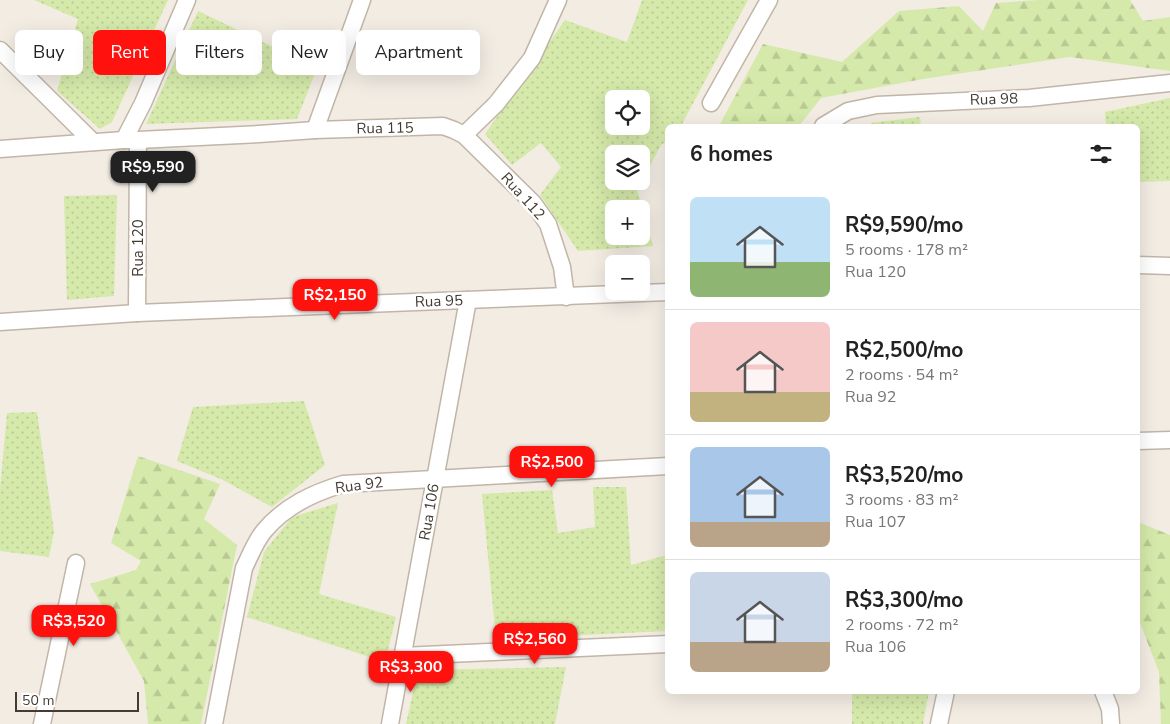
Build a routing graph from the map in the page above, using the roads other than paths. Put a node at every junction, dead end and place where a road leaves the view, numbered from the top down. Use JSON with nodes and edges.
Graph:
{"nodes":[{"id":1,"x":187,"y":0,"type":"edge"},
{"id":2,"x":362,"y":0,"type":"edge"},
{"id":3,"x":558,"y":0,"type":"edge"},
{"id":4,"x":769,"y":0,"type":"edge"},
{"id":5,"x":0,"y":50,"type":"edge"},
{"id":6,"x":1170,"y":83,"type":"edge"},
{"id":7,"x":712,"y":103,"type":"dead end"},
{"id":8,"x":826,"y":124,"type":"edge"},
{"id":9,"x":315,"y":130,"type":"junction"},
{"id":10,"x":464,"y":135,"type":"junction"},
{"id":11,"x":131,"y":140,"type":"junction"},
{"id":12,"x":93,"y":142,"type":"junction"},
{"id":13,"x":0,"y":149,"type":"edge"},
{"id":14,"x":1140,"y":265,"type":"edge"},
{"id":15,"x":1170,"y":266,"type":"edge"},
{"id":16,"x":665,"y":292,"type":"edge"},
{"id":17,"x":566,"y":297,"type":"junction"},
{"id":18,"x":468,"y":300,"type":"junction"},
{"id":19,"x":137,"y":313,"type":"junction"},
{"id":20,"x":0,"y":322,"type":"edge"},
{"id":21,"x":1170,"y":440,"type":"edge"},
{"id":22,"x":1140,"y":441,"type":"edge"},
{"id":23,"x":665,"y":466,"type":"edge"},
{"id":24,"x":435,"y":478,"type":"junction"},
{"id":25,"x":76,"y":563,"type":"dead end"},
{"id":26,"x":665,"y":644,"type":"edge"},
{"id":27,"x":402,"y":656,"type":"junction"},
{"id":28,"x":945,"y":694,"type":"edge"},
{"id":29,"x":1104,"y":694,"type":"edge"},
{"id":30,"x":42,"y":724,"type":"edge"},
{"id":31,"x":214,"y":724,"type":"edge"},
{"id":32,"x":390,"y":724,"type":"edge"},
{"id":33,"x":939,"y":724,"type":"edge"},
{"id":34,"x":1111,"y":724,"type":"edge"}],
"edges":[{"from":1,"to":11,"type":"street","name":"Rua 120"},
{"from":2,"to":9,"type":"street"},
{"from":3,"to":10,"type":"street"},
{"from":4,"to":7,"type":"street"},
{"from":5,"to":12,"type":"street"},
{"from":6,"to":8,"type":"street","name":"Rua 98"},
{"from":9,"to":10,"type":"street","name":"Rua 115"},
{"from":9,"to":11,"type":"street","name":"Rua 115"},
{"from":10,"to":17,"type":"street","name":"Rua 112"},
{"from":11,"to":12,"type":"street","name":"Rua 115"},
{"from":11,"to":19,"type":"street","name":"Rua 120"},
{"from":12,"to":13,"type":"street","name":"Rua 115"},
{"from":14,"to":15,"type":"street"},
{"from":16,"to":17,"type":"street","name":"Rua 95"},
{"from":17,"to":18,"type":"street","name":"Rua 95"},
{"from":18,"to":19,"type":"street","name":"Rua 95"},
{"from":18,"to":24,"type":"street","name":"Rua 106"},
{"from":19,"to":20,"type":"street","name":"Rua 95"},
{"from":21,"to":22,"type":"street"},
{"from":23,"to":24,"type":"street","name":"Rua 92"},
{"from":24,"to":27,"type":"street","name":"Rua 106"},
{"from":24,"to":31,"type":"street","name":"Rua 92"},
{"from":25,"to":30,"type":"street"},
{"from":26,"to":27,"type":"street"},
{"from":27,"to":32,"type":"street","name":"Rua 106"},
{"from":28,"to":33,"type":"street"},
{"from":29,"to":34,"type":"street"}]}
